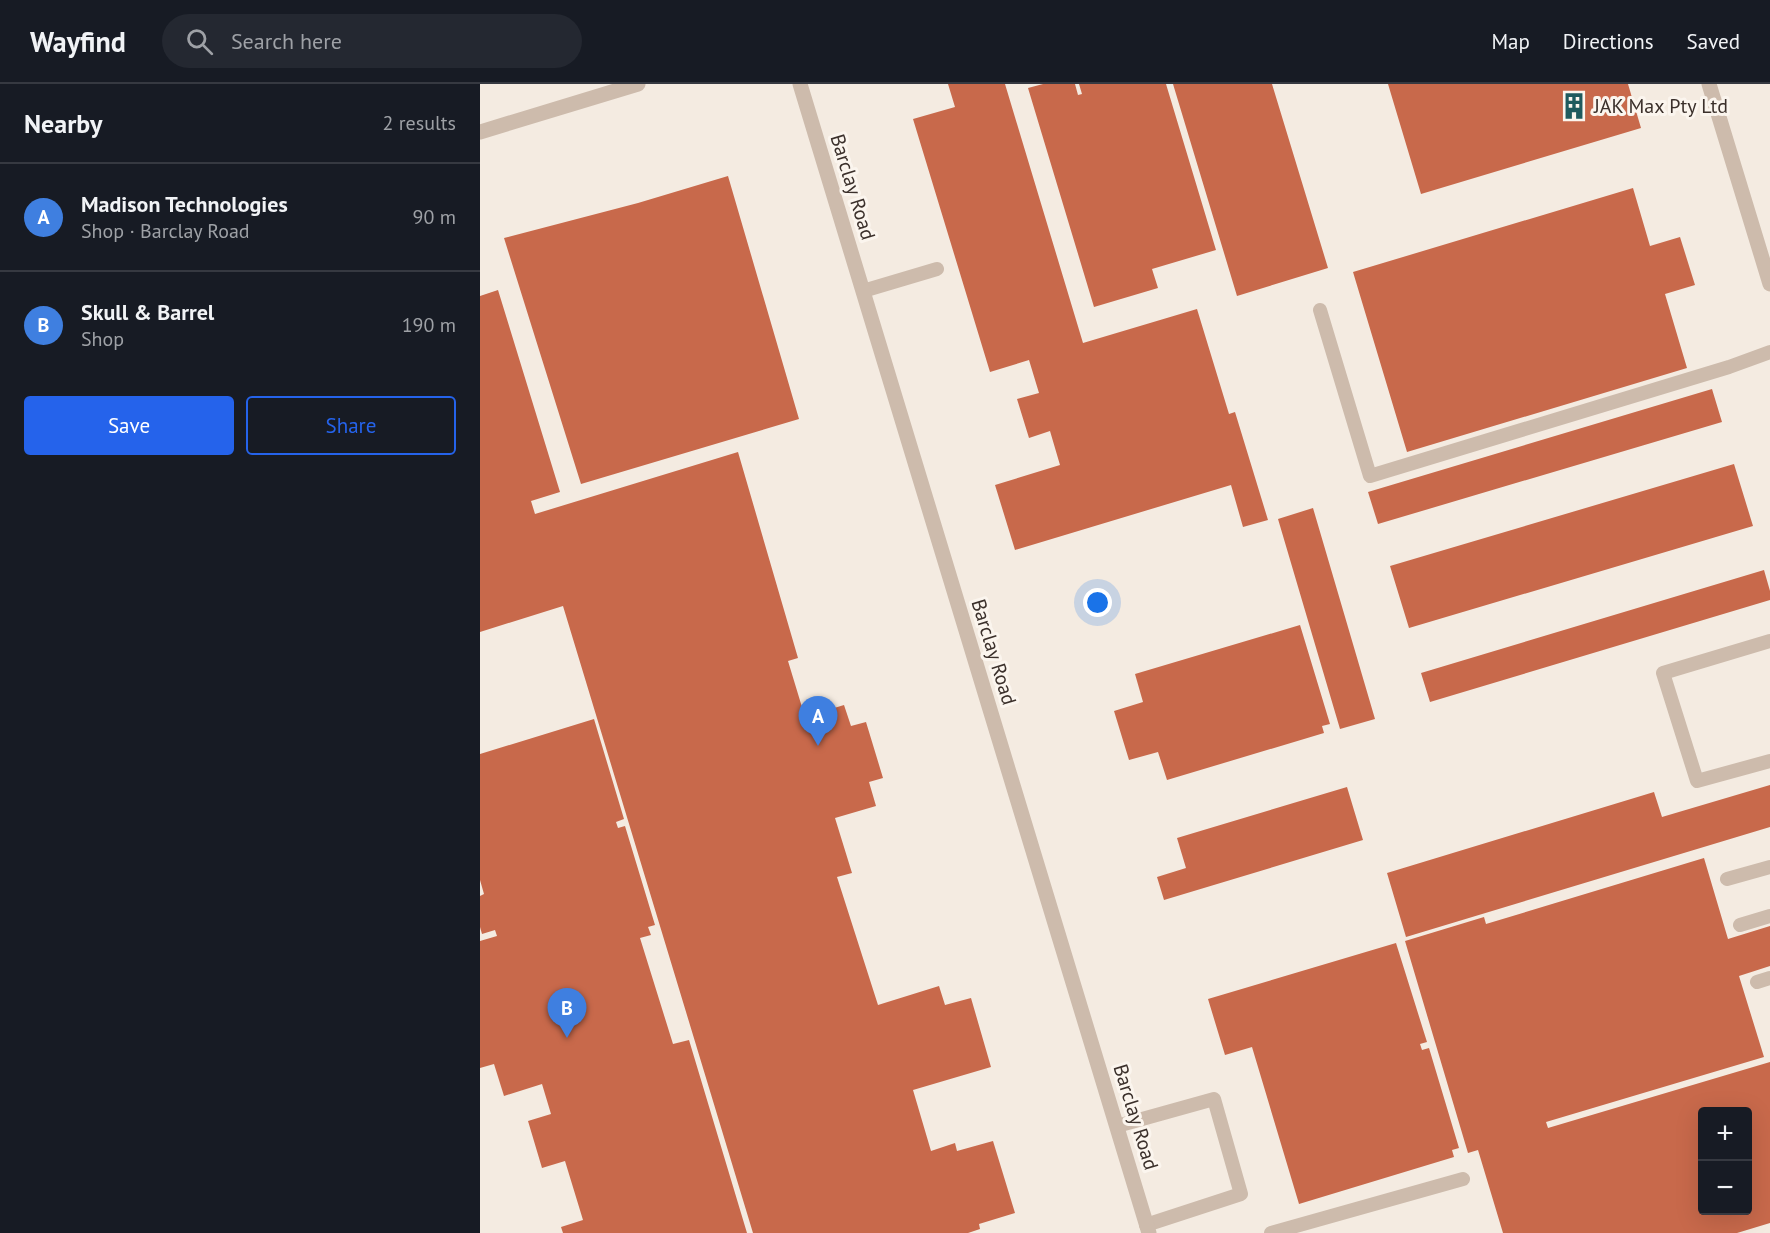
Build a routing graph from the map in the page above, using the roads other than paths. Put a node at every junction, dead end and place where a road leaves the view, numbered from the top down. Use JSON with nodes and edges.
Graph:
{"nodes":[{"id":1,"x":638,"y":84,"type":"edge"},
{"id":2,"x":800,"y":84,"type":"edge"},
{"id":3,"x":1709,"y":84,"type":"edge"},
{"id":4,"x":480,"y":132,"type":"edge"},
{"id":5,"x":937,"y":269,"type":"dead end"},
{"id":6,"x":1770,"y":284,"type":"edge"},
{"id":7,"x":863,"y":291,"type":"junction"},
{"id":8,"x":1320,"y":310,"type":"dead end"},
{"id":9,"x":1770,"y":352,"type":"edge"},
{"id":10,"x":1770,"y":641,"type":"edge"},
{"id":11,"x":1770,"y":760,"type":"edge"},
{"id":12,"x":1770,"y":867,"type":"edge"},
{"id":13,"x":1727,"y":879,"type":"dead end"},
{"id":14,"x":1770,"y":916,"type":"edge"},
{"id":15,"x":1740,"y":925,"type":"dead end"},
{"id":16,"x":1117,"y":1126,"type":"junction"},
{"id":17,"x":1463,"y":1179,"type":"dead end"},
{"id":18,"x":1148,"y":1229,"type":"edge"},
{"id":19,"x":1271,"y":1233,"type":"edge"}],
"edges":[{"from":1,"to":4,"type":"street"},
{"from":2,"to":7,"type":"street","name":"Barclay Road"},
{"from":3,"to":6,"type":"street"},
{"from":5,"to":7,"type":"lane"},
{"from":7,"to":16,"type":"street","name":"Barclay Road"},
{"from":8,"to":9,"type":"lane"},
{"from":10,"to":11,"type":"lane"},
{"from":12,"to":13,"type":"lane"},
{"from":14,"to":15,"type":"lane"},
{"from":16,"to":18,"type":"street","name":"Barclay Road"},
{"from":16,"to":18,"type":"lane"},
{"from":17,"to":19,"type":"lane"}]}
